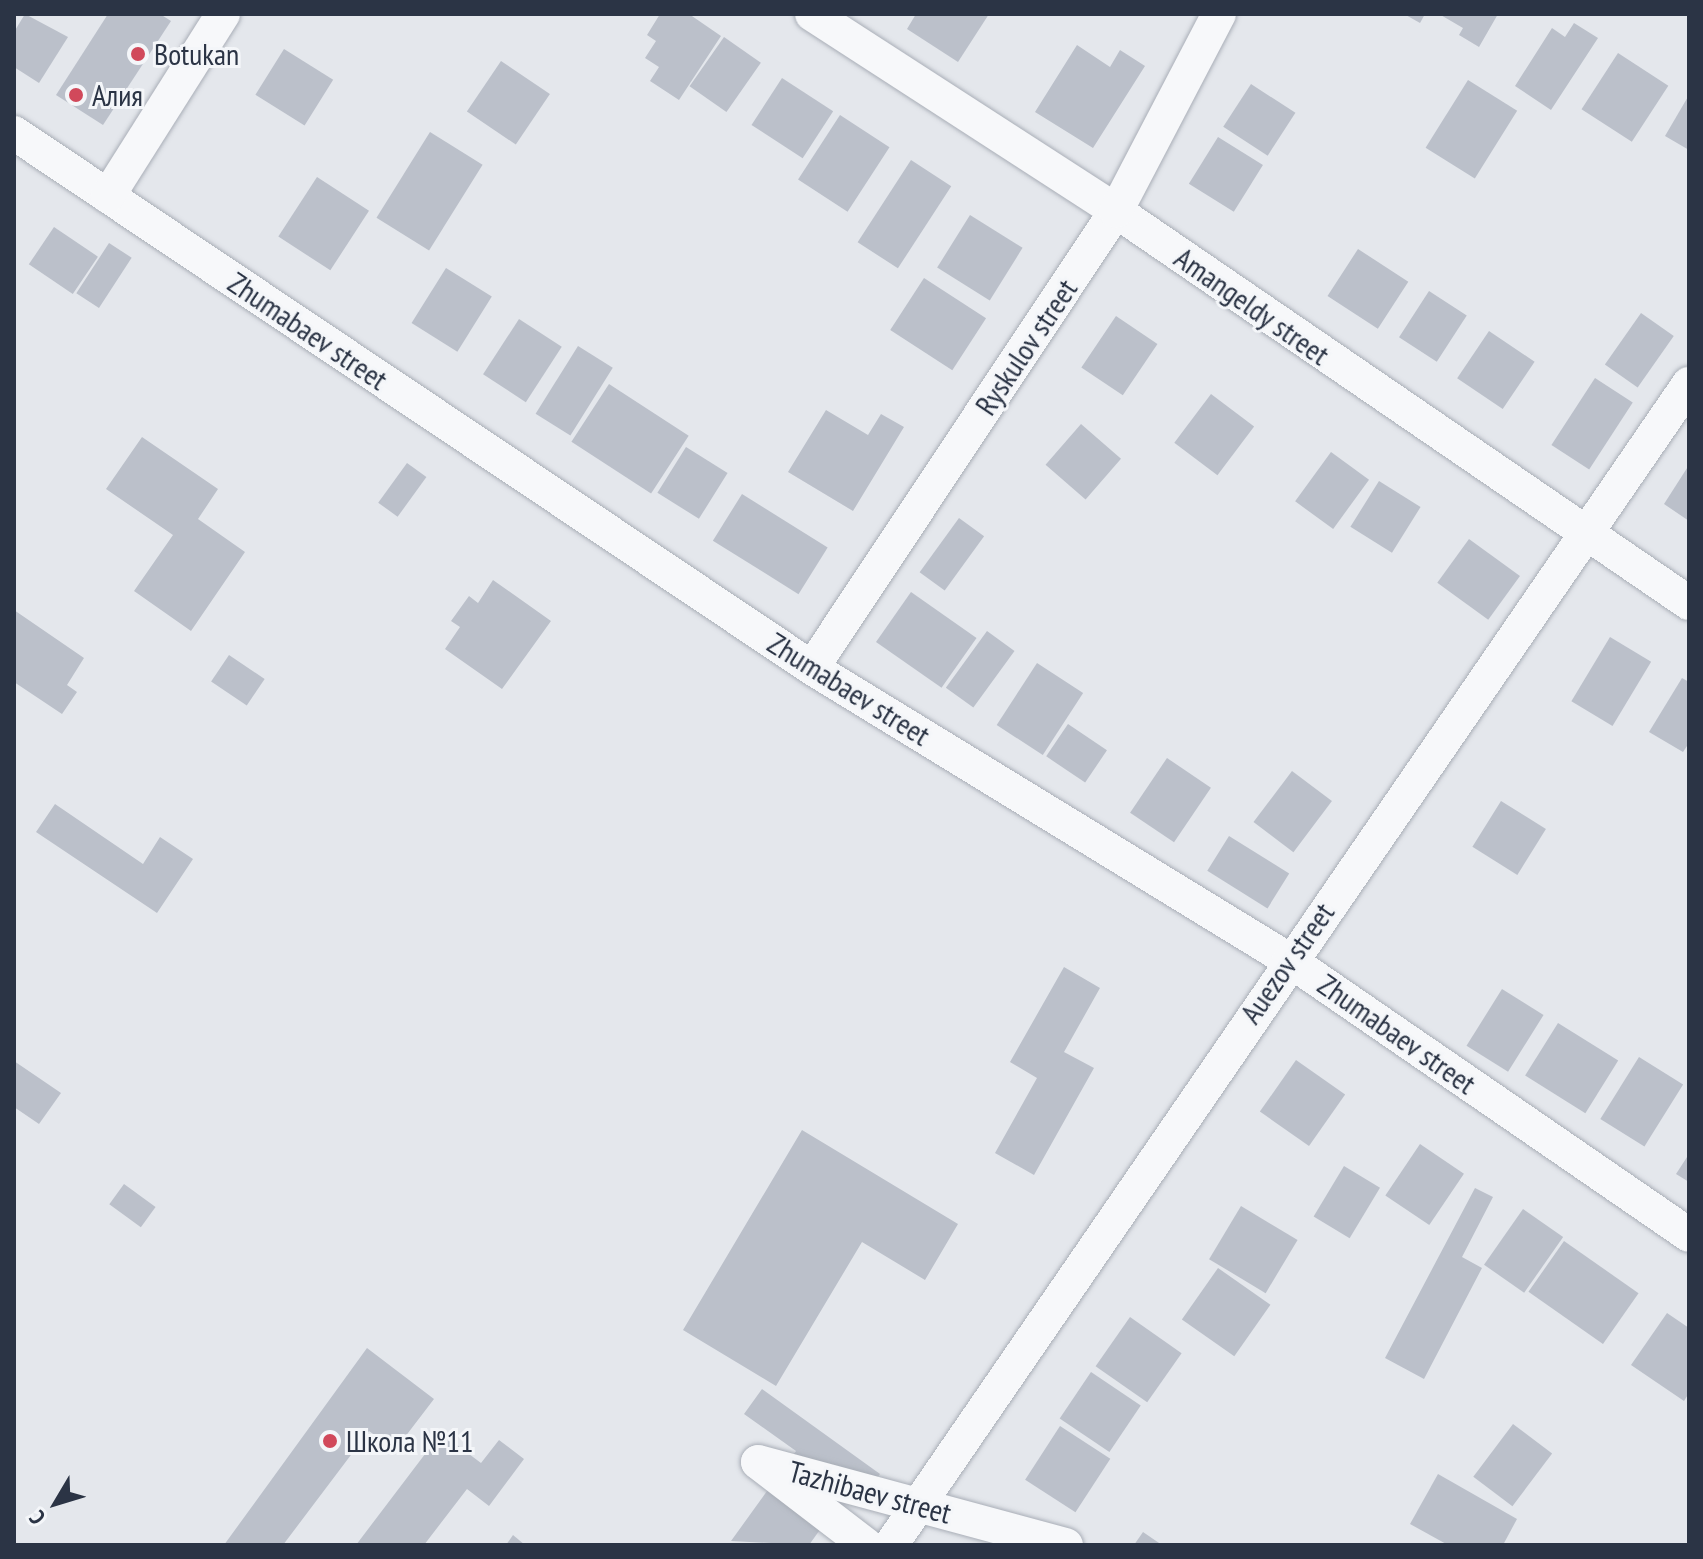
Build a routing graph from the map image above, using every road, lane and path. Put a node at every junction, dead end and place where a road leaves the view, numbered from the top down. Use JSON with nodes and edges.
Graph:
{"nodes":[{"id":1,"x":223,"y":14,"type":"edge"},
{"id":2,"x":812,"y":14,"type":"edge"},
{"id":3,"x":1219,"y":14,"type":"edge"},
{"id":4,"x":14,"y":133,"type":"edge"},
{"id":5,"x":108,"y":196,"type":"junction"},
{"id":6,"x":1116,"y":211,"type":"junction"},
{"id":7,"x":1689,"y":384,"type":"edge"},
{"id":8,"x":1588,"y":538,"type":"junction"},
{"id":9,"x":1689,"y":603,"type":"edge"},
{"id":10,"x":812,"y":668,"type":"junction"},
{"id":11,"x":1289,"y":960,"type":"junction"},
{"id":12,"x":1689,"y":1235,"type":"edge"},
{"id":13,"x":866,"y":1545,"type":"edge"},
{"id":14,"x":891,"y":1545,"type":"edge"},
{"id":15,"x":1066,"y":1545,"type":"edge"}],
"edges":[{"from":1,"to":5,"type":"street"},
{"from":2,"to":6,"type":"street","name":"Amangeldy street"},
{"from":3,"to":6,"type":"street","name":"Ryskulov street"},
{"from":4,"to":5,"type":"street","name":"Zhumabaev street"},
{"from":5,"to":10,"type":"street","name":"Zhumabaev street"},
{"from":6,"to":8,"type":"street","name":"Amangeldy street"},
{"from":6,"to":10,"type":"street","name":"Ryskulov street"},
{"from":7,"to":8,"type":"street","name":"Auezov street"},
{"from":8,"to":9,"type":"street","name":"Amangeldy street"},
{"from":8,"to":11,"type":"street","name":"Auezov street"},
{"from":10,"to":11,"type":"street","name":"Zhumabaev street"},
{"from":11,"to":12,"type":"street","name":"Zhumabaev street"},
{"from":11,"to":14,"type":"street","name":"Auezov street"},
{"from":13,"to":15,"type":"street","name":"Tazhibaev street"}]}
